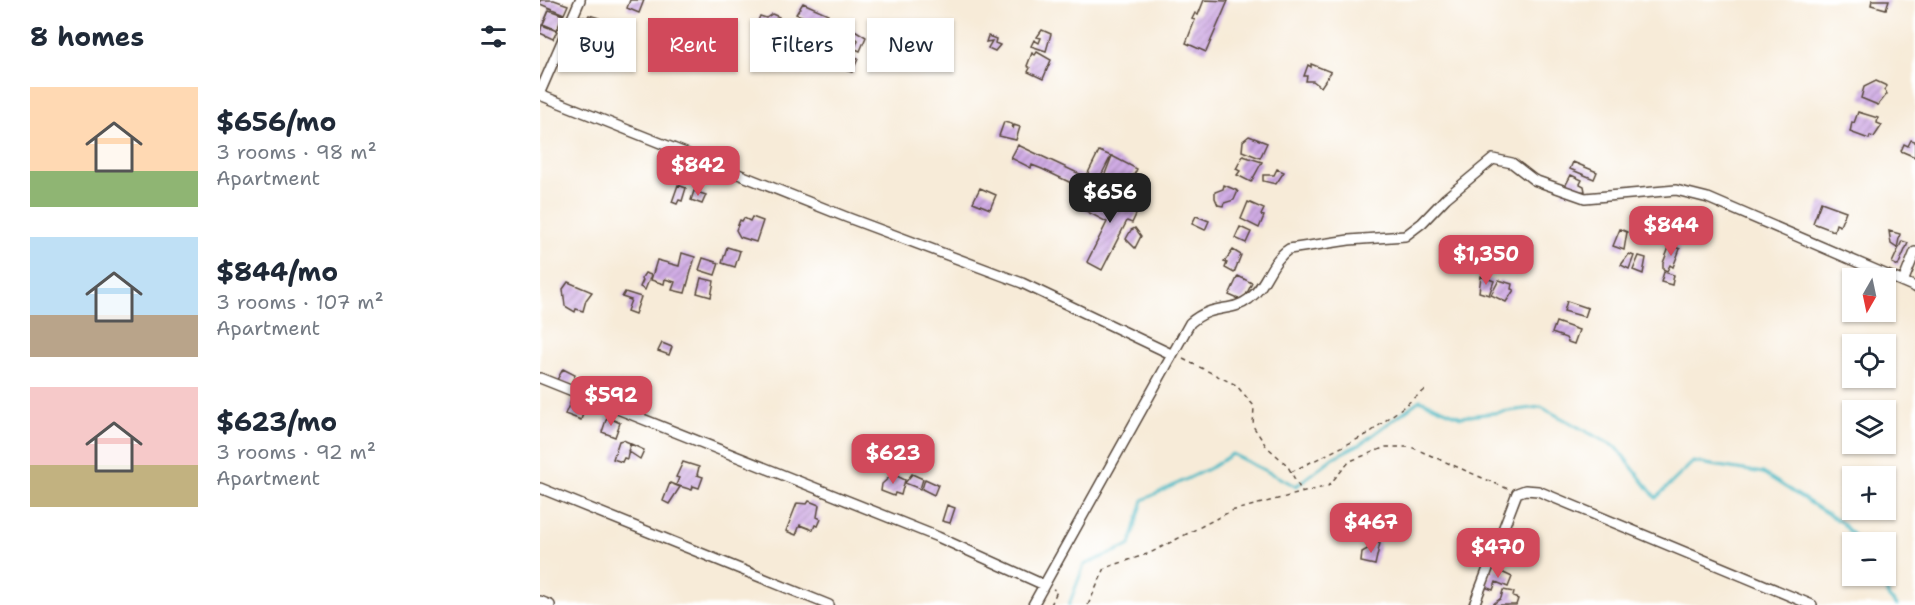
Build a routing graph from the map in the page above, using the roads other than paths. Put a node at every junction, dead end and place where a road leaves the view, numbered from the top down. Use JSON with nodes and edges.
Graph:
{"nodes":[{"id":1,"x":580,"y":0,"type":"edge"},
{"id":2,"x":540,"y":93,"type":"edge"},
{"id":3,"x":1915,"y":252,"type":"edge"},
{"id":4,"x":1903,"y":282,"type":"junction"},
{"id":5,"x":1915,"y":287,"type":"edge"},
{"id":6,"x":1171,"y":354,"type":"junction"},
{"id":7,"x":540,"y":378,"type":"edge"},
{"id":8,"x":540,"y":488,"type":"edge"},
{"id":9,"x":1044,"y":585,"type":"junction"},
{"id":10,"x":540,"y":601,"type":"edge"},
{"id":11,"x":550,"y":605,"type":"edge"},
{"id":12,"x":829,"y":605,"type":"edge"},
{"id":13,"x":1033,"y":605,"type":"edge"},
{"id":14,"x":1474,"y":605,"type":"edge"},
{"id":15,"x":1812,"y":605,"type":"edge"}],
"edges":[{"from":1,"to":2,"type":"street"},
{"from":2,"to":6,"type":"street"},
{"from":3,"to":4,"type":"street"},
{"from":4,"to":5,"type":"street"},
{"from":4,"to":6,"type":"street"},
{"from":6,"to":9,"type":"street"},
{"from":7,"to":9,"type":"street"},
{"from":8,"to":12,"type":"street"},
{"from":9,"to":13,"type":"street"},
{"from":10,"to":11,"type":"street"},
{"from":14,"to":15,"type":"street"}]}
